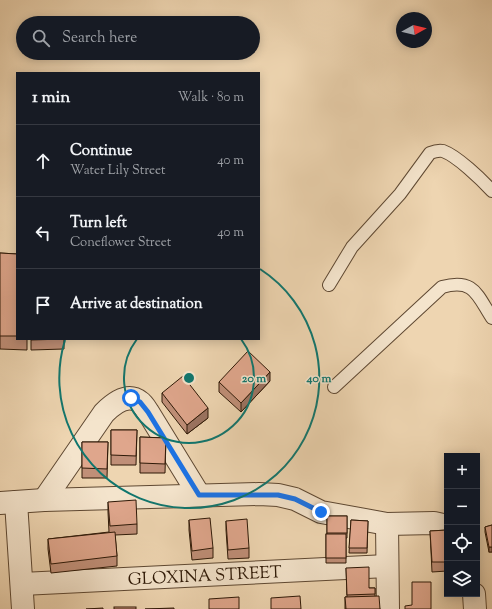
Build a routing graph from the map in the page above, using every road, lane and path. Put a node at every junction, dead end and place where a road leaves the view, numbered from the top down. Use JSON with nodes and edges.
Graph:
{"nodes":[{"id":1,"x":492,"y":191,"type":"edge"},
{"id":2,"x":329,"y":285,"type":"dead end"},
{"id":3,"x":492,"y":318,"type":"edge"},
{"id":4,"x":334,"y":387,"type":"dead end"},
{"id":5,"x":199,"y":495,"type":"junction"},
{"id":6,"x":44,"y":500,"type":"junction"},
{"id":7,"x":8,"y":503,"type":"edge"},
{"id":8,"x":387,"y":524,"type":"junction"},
{"id":9,"x":444,"y":525,"type":"edge"},
{"id":10,"x":387,"y":566,"type":"junction"},
{"id":11,"x":22,"y":584,"type":"junction"},
{"id":12,"x":474,"y":597,"type":"edge"},
{"id":13,"x":23,"y":609,"type":"edge"},
{"id":14,"x":388,"y":609,"type":"edge"},
{"id":15,"x":475,"y":609,"type":"edge"}],
"edges":[{"from":1,"to":2,"type":"lane"},
{"from":3,"to":4,"type":"lane"},
{"from":5,"to":6,"type":"street"},
{"from":5,"to":6,"type":"street"},
{"from":5,"to":8,"type":"street"},
{"from":6,"to":7,"type":"street"},
{"from":7,"to":11,"type":"street"},
{"from":8,"to":9,"type":"street"},
{"from":8,"to":10,"type":"street"},
{"from":10,"to":11,"type":"street","name":"GLOXINA STREET"},
{"from":10,"to":14,"type":"street"},
{"from":11,"to":13,"type":"street"},
{"from":12,"to":15,"type":"street"}]}
